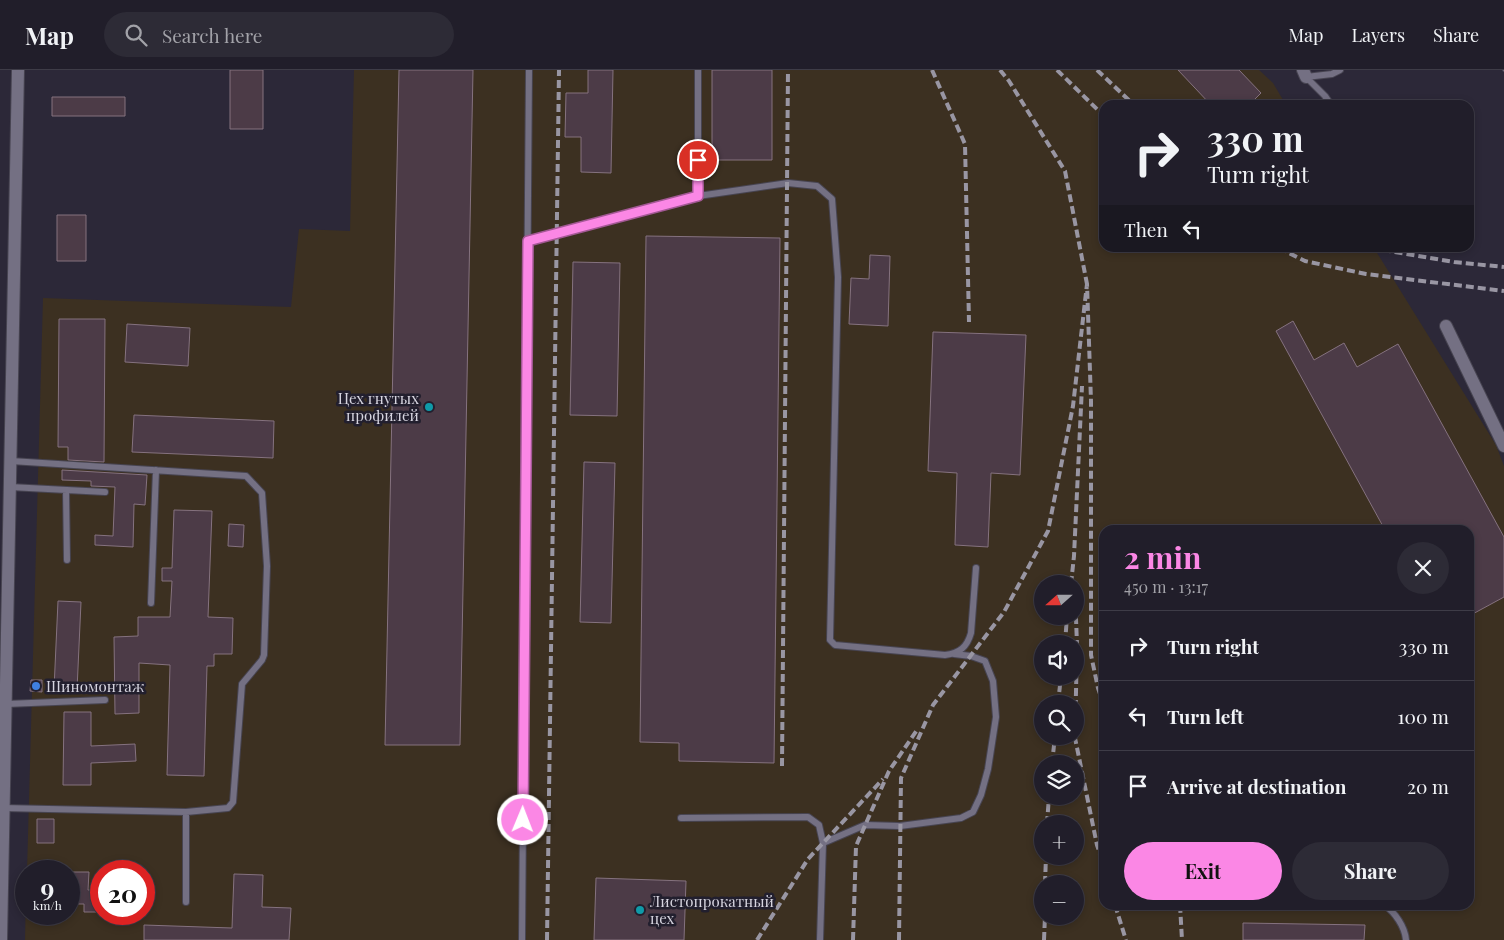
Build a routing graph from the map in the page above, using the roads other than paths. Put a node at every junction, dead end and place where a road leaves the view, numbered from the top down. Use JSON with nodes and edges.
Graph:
{"nodes":[{"id":1,"x":18,"y":70,"type":"edge"},
{"id":2,"x":529,"y":70,"type":"edge"},
{"id":3,"x":698,"y":70,"type":"edge"},
{"id":4,"x":1340,"y":70,"type":"edge"},
{"id":5,"x":1305,"y":73,"type":"edge"},
{"id":6,"x":1327,"y":100,"type":"edge"},
{"id":7,"x":698,"y":196,"type":"junction"},
{"id":8,"x":528,"y":241,"type":"junction"},
{"id":9,"x":1446,"y":326,"type":"dead end"},
{"id":10,"x":1504,"y":446,"type":"edge"},
{"id":11,"x":11,"y":461,"type":"junction"},
{"id":12,"x":156,"y":470,"type":"junction"},
{"id":13,"x":10,"y":487,"type":"junction"},
{"id":14,"x":66,"y":490,"type":"junction"},
{"id":15,"x":105,"y":492,"type":"dead end"},
{"id":16,"x":67,"y":560,"type":"dead end"},
{"id":17,"x":976,"y":568,"type":"dead end"},
{"id":18,"x":151,"y":603,"type":"dead end"},
{"id":19,"x":954,"y":654,"type":"junction"},
{"id":20,"x":105,"y":700,"type":"dead end"},
{"id":21,"x":6,"y":704,"type":"junction"},
{"id":22,"x":3,"y":808,"type":"junction"},
{"id":23,"x":186,"y":812,"type":"junction"},
{"id":24,"x":681,"y":818,"type":"dead end"},
{"id":25,"x":822,"y":843,"type":"junction"},
{"id":26,"x":186,"y":902,"type":"dead end"},
{"id":27,"x":1389,"y":910,"type":"edge"},
{"id":28,"x":1,"y":940,"type":"edge"},
{"id":29,"x":522,"y":940,"type":"edge"},
{"id":30,"x":820,"y":940,"type":"edge"},
{"id":31,"x":1406,"y":940,"type":"edge"}],
"edges":[{"from":1,"to":11,"type":"street"},
{"from":2,"to":8,"type":"lane"},
{"from":3,"to":7,"type":"lane"},
{"from":4,"to":5,"type":"lane"},
{"from":5,"to":6,"type":"lane"},
{"from":7,"to":8,"type":"lane"},
{"from":7,"to":19,"type":"lane"},
{"from":8,"to":29,"type":"lane"},
{"from":9,"to":10,"type":"street"},
{"from":11,"to":12,"type":"lane"},
{"from":11,"to":13,"type":"street"},
{"from":12,"to":18,"type":"lane"},
{"from":12,"to":23,"type":"lane"},
{"from":13,"to":14,"type":"lane"},
{"from":13,"to":21,"type":"street"},
{"from":14,"to":15,"type":"lane"},
{"from":14,"to":16,"type":"lane"},
{"from":17,"to":19,"type":"lane"},
{"from":19,"to":25,"type":"lane"},
{"from":20,"to":21,"type":"lane"},
{"from":21,"to":22,"type":"street"},
{"from":22,"to":23,"type":"lane"},
{"from":22,"to":28,"type":"street"},
{"from":23,"to":26,"type":"lane"},
{"from":24,"to":25,"type":"lane"},
{"from":25,"to":30,"type":"lane"},
{"from":27,"to":31,"type":"lane"}]}
